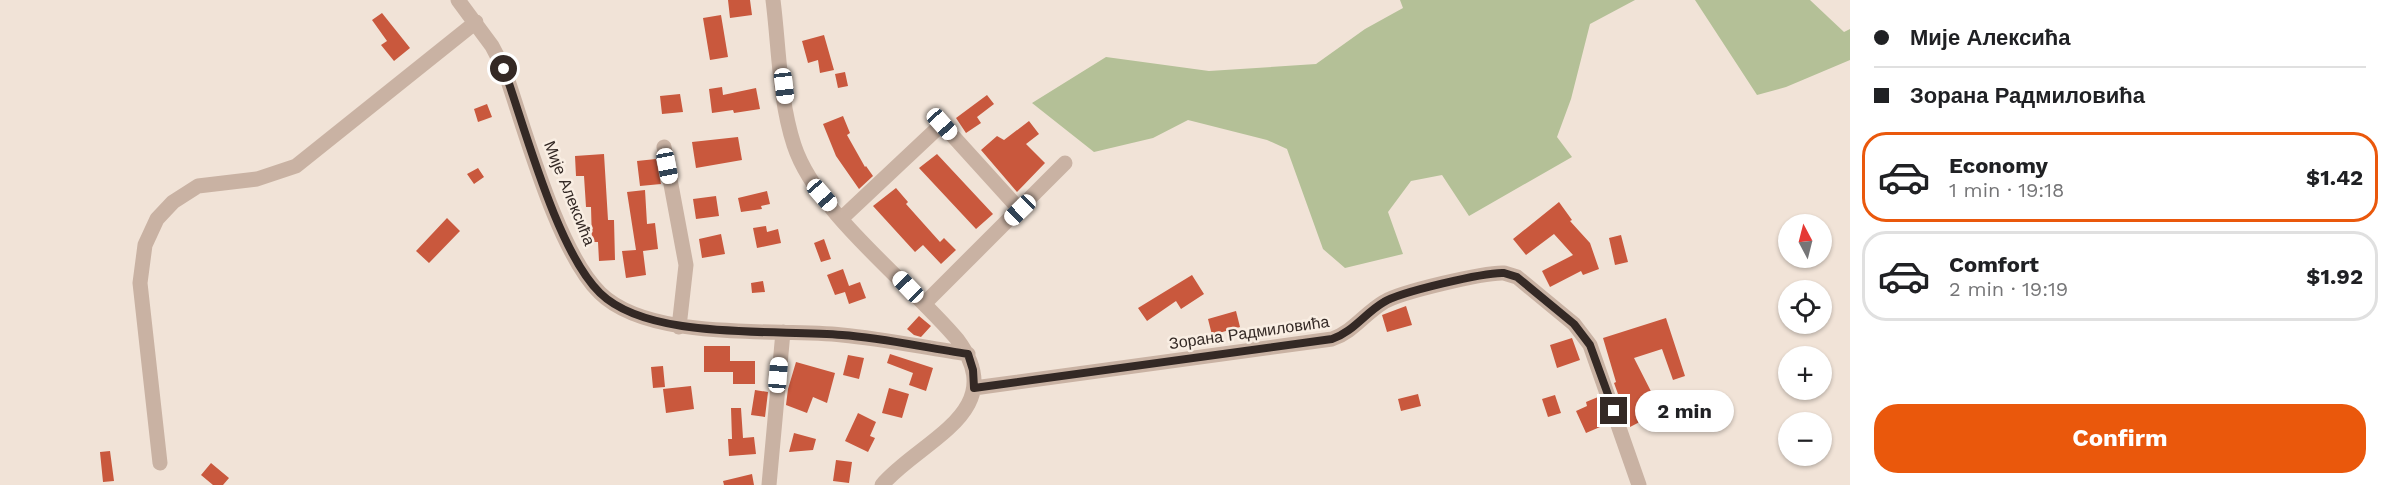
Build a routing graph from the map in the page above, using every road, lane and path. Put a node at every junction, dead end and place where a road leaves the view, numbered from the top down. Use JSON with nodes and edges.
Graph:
{"nodes":[{"id":1,"x":458,"y":0,"type":"edge"},
{"id":2,"x":773,"y":0,"type":"edge"},
{"id":3,"x":476,"y":22,"type":"junction"},
{"id":4,"x":664,"y":147,"type":"dead end"},
{"id":5,"x":1065,"y":163,"type":"dead end"},
{"id":6,"x":1020,"y":210,"type":"junction"},
{"id":7,"x":842,"y":218,"type":"junction"},
{"id":8,"x":924,"y":304,"type":"junction"},
{"id":9,"x":679,"y":327,"type":"junction"},
{"id":10,"x":783,"y":332,"type":"junction"},
{"id":11,"x":968,"y":354,"type":"junction"},
{"id":12,"x":974,"y":388,"type":"junction"},
{"id":13,"x":160,"y":463,"type":"dead end"},
{"id":14,"x":768,"y":485,"type":"edge"},
{"id":15,"x":882,"y":485,"type":"edge"},
{"id":16,"x":1639,"y":485,"type":"edge"}],
"edges":[{"from":1,"to":3,"type":"street","name":"Мије Алексића"},
{"from":2,"to":7,"type":"street"},
{"from":3,"to":9,"type":"street","name":"Мије Алексића"},
{"from":3,"to":13,"type":"street"},
{"from":4,"to":9,"type":"street"},
{"from":5,"to":6,"type":"street"},
{"from":6,"to":7,"type":"street"},
{"from":6,"to":8,"type":"street"},
{"from":7,"to":8,"type":"street"},
{"from":8,"to":11,"type":"street"},
{"from":9,"to":10,"type":"street","name":"Мије Алексића"},
{"from":10,"to":11,"type":"street","name":"Мије Алексића"},
{"from":10,"to":14,"type":"street"},
{"from":11,"to":12,"type":"street"},
{"from":12,"to":15,"type":"street"},
{"from":12,"to":16,"type":"street","name":"Зорана Радмиловића"}]}
